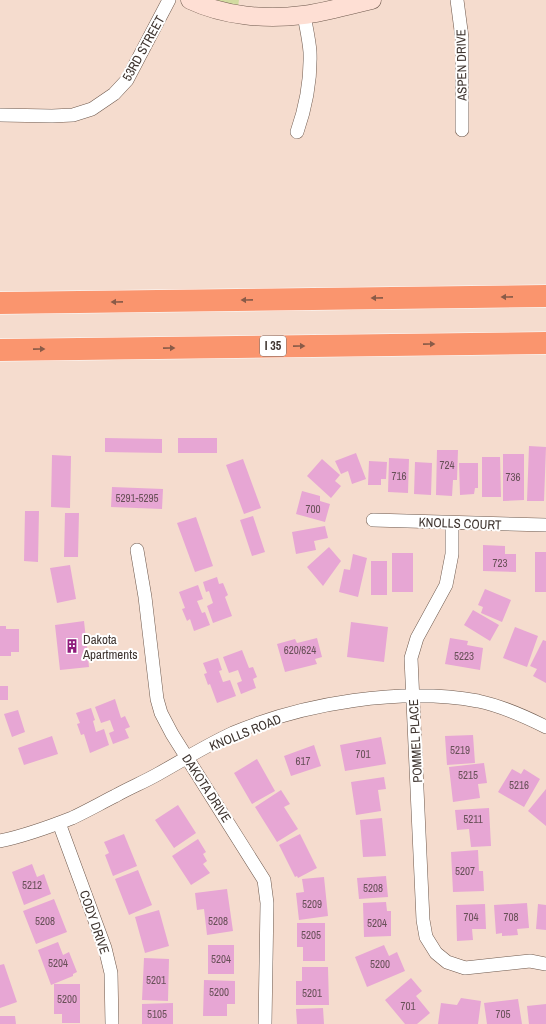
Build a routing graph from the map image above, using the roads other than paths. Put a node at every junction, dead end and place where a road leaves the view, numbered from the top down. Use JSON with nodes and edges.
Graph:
{"nodes":[{"id":1,"x":169,"y":0,"type":"edge"},
{"id":2,"x":190,"y":0,"type":"edge"},
{"id":3,"x":372,"y":0,"type":"edge"},
{"id":4,"x":457,"y":0,"type":"edge"},
{"id":5,"x":304,"y":15,"type":"junction"},
{"id":6,"x":0,"y":115,"type":"edge"},
{"id":7,"x":462,"y":130,"type":"dead end"},
{"id":8,"x":298,"y":132,"type":"dead end"},
{"id":9,"x":546,"y":296,"type":"edge"},
{"id":10,"x":0,"y":303,"type":"edge"},
{"id":11,"x":546,"y":343,"type":"edge"},
{"id":12,"x":0,"y":350,"type":"edge"},
{"id":13,"x":374,"y":520,"type":"dead end"},
{"id":14,"x":452,"y":522,"type":"junction"},
{"id":15,"x":546,"y":525,"type":"edge"},
{"id":16,"x":137,"y":550,"type":"dead end"},
{"id":17,"x":412,"y":697,"type":"junction"},
{"id":18,"x":546,"y":727,"type":"edge"},
{"id":19,"x":186,"y":757,"type":"junction"},
{"id":20,"x":59,"y":823,"type":"junction"},
{"id":21,"x":0,"y":841,"type":"edge"},
{"id":22,"x":546,"y":964,"type":"edge"},
{"id":23,"x":112,"y":1024,"type":"edge"},
{"id":24,"x":265,"y":1024,"type":"edge"}],
"edges":[{"from":1,"to":6,"type":"street","name":"53RD STREET"},
{"from":2,"to":5,"type":"street"},
{"from":3,"to":5,"type":"street"},
{"from":4,"to":7,"type":"street","name":"ASPEN DRIVE"},
{"from":5,"to":8,"type":"street"},
{"from":9,"to":10,"type":"highway","one_way":true},
{"from":12,"to":11,"type":"highway","number":"I 35","one_way":true},
{"from":13,"to":14,"type":"street","name":"KNOLLS COURT"},
{"from":14,"to":15,"type":"street","name":"KNOLLS COURT"},
{"from":14,"to":17,"type":"street","name":"POMMEL PLACE"},
{"from":16,"to":19,"type":"street","name":"DAKOTA DRIVE"},
{"from":17,"to":18,"type":"street"},
{"from":17,"to":19,"type":"street","name":"KNOLLS ROAD"},
{"from":17,"to":22,"type":"street","name":"POMMEL PLACE"},
{"from":19,"to":20,"type":"street","name":"KNOLLS ROAD"},
{"from":19,"to":24,"type":"street","name":"DAKOTA DRIVE"},
{"from":20,"to":21,"type":"street","name":"KNOLLS ROAD"},
{"from":20,"to":23,"type":"street","name":"CODY DRIVE"}]}
